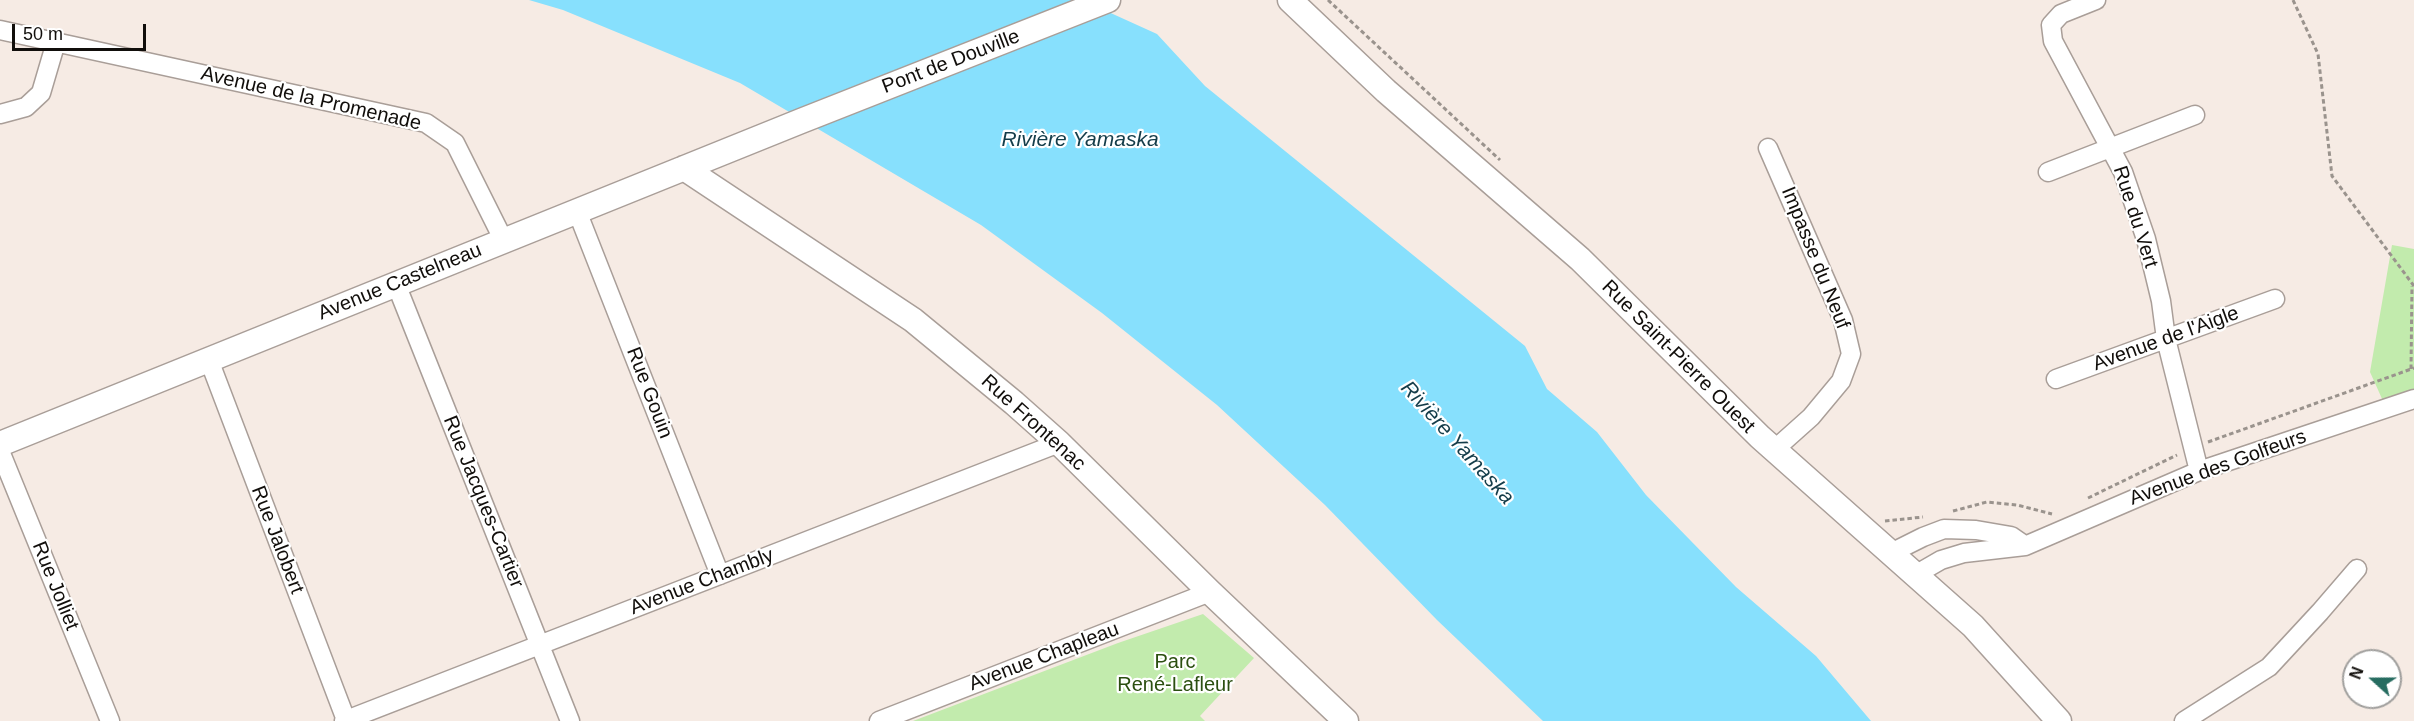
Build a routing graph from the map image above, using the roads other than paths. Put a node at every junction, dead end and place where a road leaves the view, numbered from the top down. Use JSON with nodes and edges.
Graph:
{"nodes":[{"id":1,"x":1290,"y":0,"type":"edge"},
{"id":2,"x":2096,"y":0,"type":"edge"},
{"id":3,"x":1105,"y":1,"type":"edge"},
{"id":4,"x":0,"y":30,"type":"edge"},
{"id":5,"x":56,"y":42,"type":"junction"},
{"id":6,"x":0,"y":114,"type":"edge"},
{"id":7,"x":2195,"y":115,"type":"dead end"},
{"id":8,"x":801,"y":121,"type":"joint"},
{"id":9,"x":1768,"y":148,"type":"dead end"},
{"id":10,"x":2110,"y":148,"type":"junction"},
{"id":11,"x":684,"y":168,"type":"junction"},
{"id":12,"x":2048,"y":172,"type":"dead end"},
{"id":13,"x":577,"y":211,"type":"junction"},
{"id":14,"x":504,"y":241,"type":"junction"},
{"id":15,"x":396,"y":284,"type":"junction"},
{"id":16,"x":2276,"y":299,"type":"dead end"},
{"id":17,"x":2166,"y":339,"type":"junction"},
{"id":18,"x":209,"y":360,"type":"junction"},
{"id":19,"x":2056,"y":380,"type":"dead end"},
{"id":20,"x":2414,"y":399,"type":"edge"},
{"id":21,"x":1059,"y":443,"type":"junction"},
{"id":22,"x":0,"y":444,"type":"edge"},
{"id":23,"x":1774,"y":450,"type":"junction"},
{"id":24,"x":0,"y":451,"type":"edge"},
{"id":25,"x":2199,"y":471,"type":"junction"},
{"id":26,"x":2025,"y":546,"type":"junction"},
{"id":27,"x":1891,"y":554,"type":"junction"},
{"id":28,"x":2357,"y":569,"type":"dead end"},
{"id":29,"x":720,"y":575,"type":"junction"},
{"id":30,"x":1915,"y":575,"type":"junction"},
{"id":31,"x":1210,"y":592,"type":"junction"},
{"id":32,"x":540,"y":645,"type":"junction"},
{"id":33,"x":110,"y":721,"type":"edge"},
{"id":34,"x":345,"y":721,"type":"edge"},
{"id":35,"x":570,"y":721,"type":"edge"},
{"id":36,"x":879,"y":721,"type":"edge"},
{"id":37,"x":1346,"y":721,"type":"edge"},
{"id":38,"x":2059,"y":721,"type":"edge"},
{"id":39,"x":2184,"y":721,"type":"edge"}],
"edges":[{"from":1,"to":23,"type":"main road","name":"Rue Saint-Pierre Ouest"},
{"from":2,"to":10,"type":"street","name":"Rue du Vert"},
{"from":3,"to":8,"type":"main road","name":"Pont de Douville"},
{"from":4,"to":5,"type":"street","name":"Avenue de la Promenade"},
{"from":5,"to":6,"type":"street"},
{"from":5,"to":14,"type":"street","name":"Avenue de la Promenade"},
{"from":7,"to":10,"type":"street"},
{"from":8,"to":11,"type":"main road","name":"Avenue Castelneau"},
{"from":9,"to":23,"type":"street","name":"Impasse du Neuf"},
{"from":10,"to":12,"type":"street"},
{"from":10,"to":17,"type":"street","name":"Rue du Vert"},
{"from":11,"to":13,"type":"main road","name":"Avenue Castelneau"},
{"from":11,"to":21,"type":"main road","name":"Rue Frontenac"},
{"from":13,"to":14,"type":"main road","name":"Avenue Castelneau"},
{"from":13,"to":29,"type":"street","name":"Rue Gouin"},
{"from":14,"to":15,"type":"main road","name":"Avenue Castelneau"},
{"from":15,"to":18,"type":"main road","name":"Avenue Castelneau"},
{"from":15,"to":32,"type":"street","name":"Rue Jacques-Cartier"},
{"from":16,"to":17,"type":"street","name":"Avenue de l'Aigle"},
{"from":17,"to":19,"type":"street","name":"Avenue de l'Aigle"},
{"from":17,"to":25,"type":"street","name":"Rue du Vert"},
{"from":18,"to":22,"type":"main road","name":"Avenue Castelneau"},
{"from":18,"to":34,"type":"street","name":"Rue Jalobert"},
{"from":20,"to":25,"type":"street","name":"Avenue des Golfeurs"},
{"from":21,"to":29,"type":"street","name":"Avenue Chambly"},
{"from":21,"to":31,"type":"main road","name":"Rue Frontenac"},
{"from":23,"to":27,"type":"main road","name":"Rue Saint-Pierre Ouest"},
{"from":24,"to":33,"type":"street","name":"Rue Jolliet"},
{"from":25,"to":26,"type":"street","name":"Avenue des Golfeurs"},
{"from":26,"to":27,"type":"street"},
{"from":26,"to":30,"type":"street","name":"Avenue des Golfeurs"},
{"from":27,"to":30,"type":"main road","name":"Rue Saint-Pierre Ouest"},
{"from":28,"to":39,"type":"street"},
{"from":29,"to":32,"type":"street","name":"Avenue Chambly"},
{"from":30,"to":38,"type":"main road","name":"Rue Saint-Pierre Ouest"},
{"from":31,"to":36,"type":"street","name":"Avenue Chapleau"},
{"from":31,"to":37,"type":"main road","name":"Rue Frontenac"},
{"from":32,"to":34,"type":"street","name":"Avenue Chambly"},
{"from":32,"to":35,"type":"street","name":"Rue Jacques-Cartier"}]}
